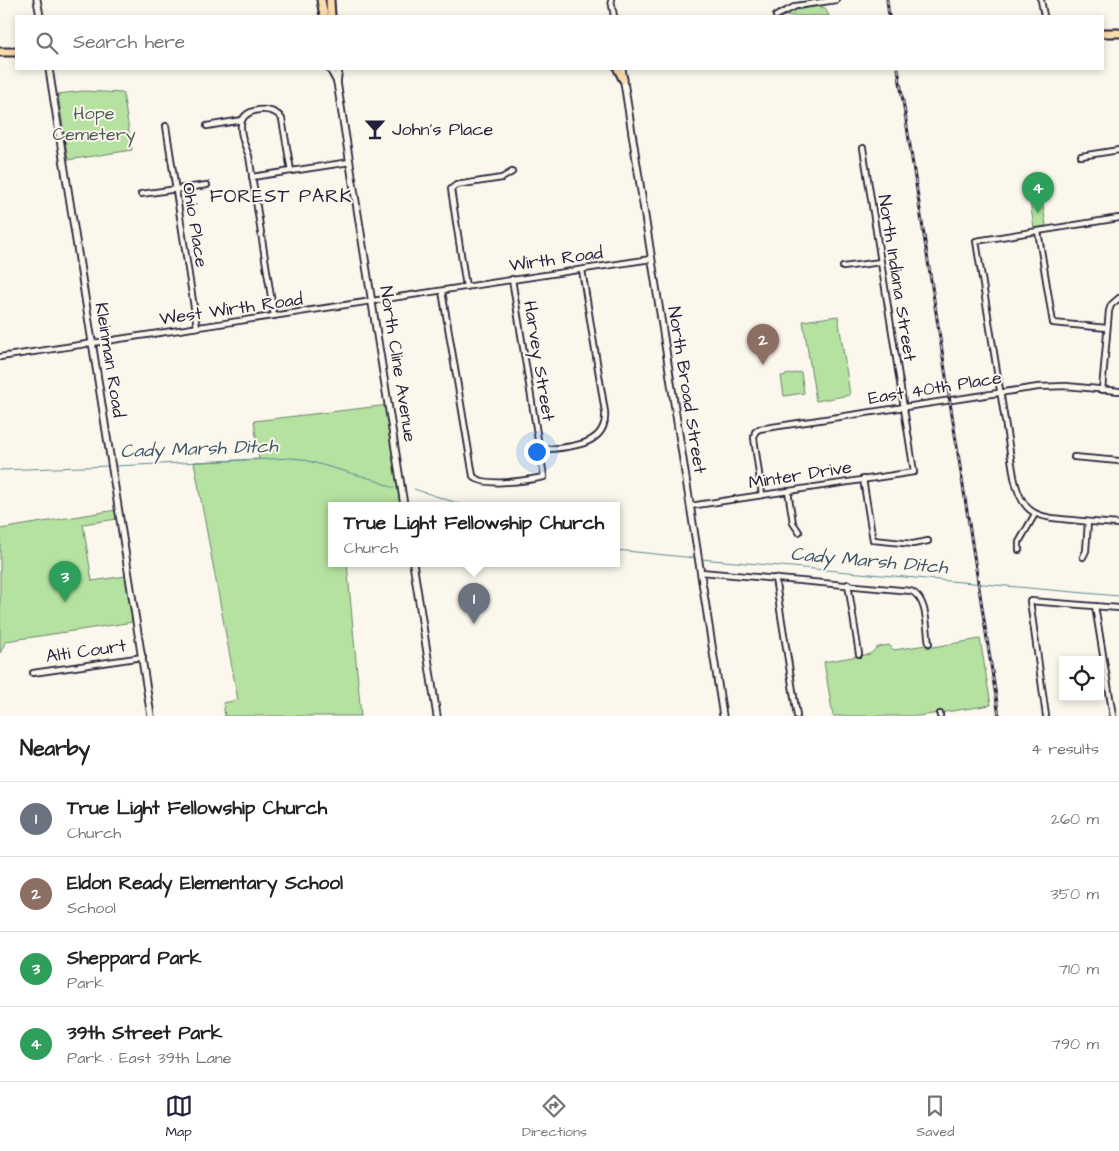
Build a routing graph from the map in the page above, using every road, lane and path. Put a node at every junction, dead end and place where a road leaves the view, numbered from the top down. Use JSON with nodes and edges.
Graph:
{"nodes":[{"id":1,"x":37,"y":0,"type":"edge"},
{"id":2,"x":321,"y":0,"type":"edge"},
{"id":3,"x":611,"y":0,"type":"edge"},
{"id":4,"x":794,"y":0,"type":"edge"},
{"id":5,"x":836,"y":0,"type":"edge"},
{"id":6,"x":1041,"y":0,"type":"edge"},
{"id":7,"x":330,"y":1,"type":"edge"},
{"id":8,"x":796,"y":6,"type":"junction"},
{"id":9,"x":40,"y":15,"type":"edge"},
{"id":10,"x":324,"y":15,"type":"edge"},
{"id":11,"x":331,"y":15,"type":"edge"},
{"id":12,"x":336,"y":15,"type":"edge"},
{"id":13,"x":614,"y":15,"type":"edge"},
{"id":14,"x":778,"y":15,"type":"edge"},
{"id":15,"x":1044,"y":15,"type":"edge"},
{"id":16,"x":1119,"y":32,"type":"edge"},
{"id":17,"x":1104,"y":33,"type":"edge"},
{"id":18,"x":0,"y":52,"type":"edge"},
{"id":19,"x":15,"y":52,"type":"edge"},
{"id":20,"x":49,"y":70,"type":"edge"},
{"id":21,"x":331,"y":70,"type":"edge"},
{"id":22,"x":339,"y":70,"type":"edge"},
{"id":23,"x":619,"y":70,"type":"edge"},
{"id":24,"x":622,"y":70,"type":"edge"},
{"id":25,"x":623,"y":78,"type":"junction"},
{"id":26,"x":337,"y":82,"type":"junction"},
{"id":27,"x":242,"y":120,"type":"junction"},
{"id":28,"x":166,"y":126,"type":"dead end"},
{"id":29,"x":207,"y":126,"type":"dead end"},
{"id":30,"x":863,"y":148,"type":"dead end"},
{"id":31,"x":1119,"y":150,"type":"edge"},
{"id":32,"x":1080,"y":156,"type":"dead end"},
{"id":33,"x":350,"y":162,"type":"junction"},
{"id":34,"x":290,"y":171,"type":"junction"},
{"id":35,"x":512,"y":172,"type":"dead end"},
{"id":36,"x":252,"y":177,"type":"junction"},
{"id":37,"x":207,"y":185,"type":"dead end"},
{"id":38,"x":176,"y":189,"type":"junction"},
{"id":39,"x":141,"y":194,"type":"dead end"},
{"id":40,"x":1119,"y":218,"type":"edge"},
{"id":41,"x":1038,"y":231,"type":"junction"},
{"id":42,"x":651,"y":259,"type":"junction"},
{"id":43,"x":881,"y":262,"type":"junction"},
{"id":44,"x":843,"y":267,"type":"dead end"},
{"id":45,"x":582,"y":270,"type":"junction"},
{"id":46,"x":512,"y":280,"type":"junction"},
{"id":47,"x":466,"y":287,"type":"junction"},
{"id":48,"x":442,"y":291,"type":"junction"},
{"id":49,"x":1119,"y":298,"type":"edge"},
{"id":50,"x":372,"y":301,"type":"junction"},
{"id":51,"x":274,"y":316,"type":"junction"},
{"id":52,"x":197,"y":327,"type":"junction"},
{"id":53,"x":1107,"y":328,"type":"junction"},
{"id":54,"x":92,"y":344,"type":"junction"},
{"id":55,"x":0,"y":357,"type":"edge"},
{"id":56,"x":1102,"y":390,"type":"junction"},
{"id":57,"x":1119,"y":391,"type":"edge"},
{"id":58,"x":1001,"y":392,"type":"junction"},
{"id":59,"x":904,"y":407,"type":"junction"},
{"id":60,"x":540,"y":450,"type":"junction"},
{"id":61,"x":1074,"y":457,"type":"dead end"},
{"id":62,"x":1119,"y":461,"type":"edge"},
{"id":63,"x":914,"y":472,"type":"joint"},
{"id":64,"x":863,"y":479,"type":"junction"},
{"id":65,"x":788,"y":491,"type":"junction"},
{"id":66,"x":762,"y":495,"type":"junction"},
{"id":67,"x":404,"y":502,"type":"edge"},
{"id":68,"x":690,"y":506,"type":"junction"},
{"id":69,"x":1035,"y":514,"type":"junction"},
{"id":70,"x":1088,"y":522,"type":"junction"},
{"id":71,"x":1119,"y":524,"type":"edge"},
{"id":72,"x":799,"y":532,"type":"dead end"},
{"id":73,"x":928,"y":541,"type":"dead end"},
{"id":74,"x":1019,"y":550,"type":"dead end"},
{"id":75,"x":1083,"y":557,"type":"dead end"},
{"id":76,"x":414,"y":567,"type":"edge"},
{"id":77,"x":701,"y":572,"type":"junction"},
{"id":78,"x":775,"y":578,"type":"junction"},
{"id":79,"x":848,"y":584,"type":"junction"},
{"id":80,"x":1095,"y":606,"type":"junction"},
{"id":81,"x":1119,"y":608,"type":"edge"},
{"id":82,"x":929,"y":643,"type":"dead end"},
{"id":83,"x":859,"y":654,"type":"dead end"},
{"id":84,"x":142,"y":657,"type":"junction"},
{"id":85,"x":33,"y":673,"type":"dead end"},
{"id":86,"x":151,"y":716,"type":"edge"},
{"id":87,"x":438,"y":716,"type":"edge"},
{"id":88,"x":723,"y":716,"type":"edge"},
{"id":89,"x":797,"y":716,"type":"edge"},
{"id":90,"x":1046,"y":716,"type":"edge"},
{"id":91,"x":1113,"y":716,"type":"edge"}],
"edges":[{"from":1,"to":9,"type":"street"},
{"from":2,"to":10,"type":"main road"},
{"from":3,"to":13,"type":"street"},
{"from":4,"to":8,"type":"street"},
{"from":5,"to":8,"type":"street"},
{"from":6,"to":15,"type":"street"},
{"from":7,"to":11,"type":"main road"},
{"from":7,"to":12,"type":"main road"},
{"from":8,"to":14,"type":"street"},
{"from":16,"to":17,"type":"main road"},
{"from":18,"to":19,"type":"main road"},
{"from":20,"to":54,"type":"street","name":"Kleinman Road"},
{"from":21,"to":26,"type":"street"},
{"from":22,"to":26,"type":"street"},
{"from":23,"to":25,"type":"main road"},
{"from":24,"to":25,"type":"street","name":"North Broad Street"},
{"from":25,"to":42,"type":"street","name":"North Broad Street"},
{"from":26,"to":33,"type":"street","name":"North Cline Avenue"},
{"from":27,"to":29,"type":"street"},
{"from":27,"to":34,"type":"street"},
{"from":27,"to":36,"type":"street"},
{"from":28,"to":38,"type":"street","name":"Ohio Place"},
{"from":30,"to":43,"type":"street","name":"North Indiana Street"},
{"from":31,"to":32,"type":"street"},
{"from":33,"to":34,"type":"street"},
{"from":33,"to":50,"type":"street","name":"North Cline Avenue"},
{"from":34,"to":36,"type":"street"},
{"from":35,"to":47,"type":"street"},
{"from":36,"to":51,"type":"street"},
{"from":37,"to":38,"type":"street"},
{"from":38,"to":39,"type":"street"},
{"from":38,"to":52,"type":"street","name":"Ohio Place"},
{"from":40,"to":41,"type":"street"},
{"from":41,"to":53,"type":"street"},
{"from":41,"to":58,"type":"street"},
{"from":42,"to":45,"type":"street","name":"Wirth Road"},
{"from":42,"to":68,"type":"street","name":"North Broad Street"},
{"from":43,"to":44,"type":"street"},
{"from":43,"to":59,"type":"street","name":"North Indiana Street"},
{"from":45,"to":46,"type":"street","name":"Wirth Road"},
{"from":45,"to":60,"type":"street"},
{"from":46,"to":47,"type":"street","name":"Wirth Road"},
{"from":46,"to":60,"type":"street","name":"Harvey Street"},
{"from":47,"to":48,"type":"street","name":"West Wirth Road"},
{"from":48,"to":50,"type":"street","name":"West Wirth Road"},
{"from":48,"to":60,"type":"street","name":"Harvey Street"},
{"from":49,"to":53,"type":"street"},
{"from":50,"to":51,"type":"street","name":"West Wirth Road"},
{"from":50,"to":67,"type":"street","name":"North Cline Avenue"},
{"from":51,"to":52,"type":"street","name":"West Wirth Road"},
{"from":52,"to":54,"type":"street","name":"West Wirth Road"},
{"from":53,"to":56,"type":"street"},
{"from":54,"to":55,"type":"street","name":"West Wirth Road"},
{"from":54,"to":84,"type":"street","name":"Kleinman Road"},
{"from":56,"to":57,"type":"street","name":"East 40th Place"},
{"from":56,"to":58,"type":"street","name":"East 40th Place"},
{"from":58,"to":59,"type":"street","name":"East 40th Place"},
{"from":58,"to":69,"type":"street"},
{"from":59,"to":63,"type":"street","name":"North Indiana Street"},
{"from":59,"to":66,"type":"street","name":"East 40th Place"},
{"from":61,"to":62,"type":"street"},
{"from":63,"to":64,"type":"street","name":"Minter Drive"},
{"from":64,"to":65,"type":"street","name":"Minter Drive"},
{"from":64,"to":73,"type":"street"},
{"from":65,"to":66,"type":"street","name":"Minter Drive"},
{"from":65,"to":72,"type":"street"},
{"from":66,"to":68,"type":"street","name":"Minter Drive"},
{"from":68,"to":77,"type":"street","name":"North Broad Street"},
{"from":69,"to":70,"type":"street"},
{"from":69,"to":74,"type":"street"},
{"from":70,"to":71,"type":"street"},
{"from":70,"to":75,"type":"street"},
{"from":76,"to":87,"type":"street"},
{"from":77,"to":78,"type":"street"},
{"from":77,"to":88,"type":"street","name":"North Broad Street"},
{"from":78,"to":79,"type":"street"},
{"from":78,"to":89,"type":"street"},
{"from":79,"to":82,"type":"street"},
{"from":79,"to":83,"type":"street"},
{"from":80,"to":81,"type":"street"},
{"from":80,"to":90,"type":"street"},
{"from":80,"to":91,"type":"street"},
{"from":84,"to":85,"type":"street","name":"Alti Court"},
{"from":84,"to":86,"type":"street","name":"Kleinman Road"}]}
